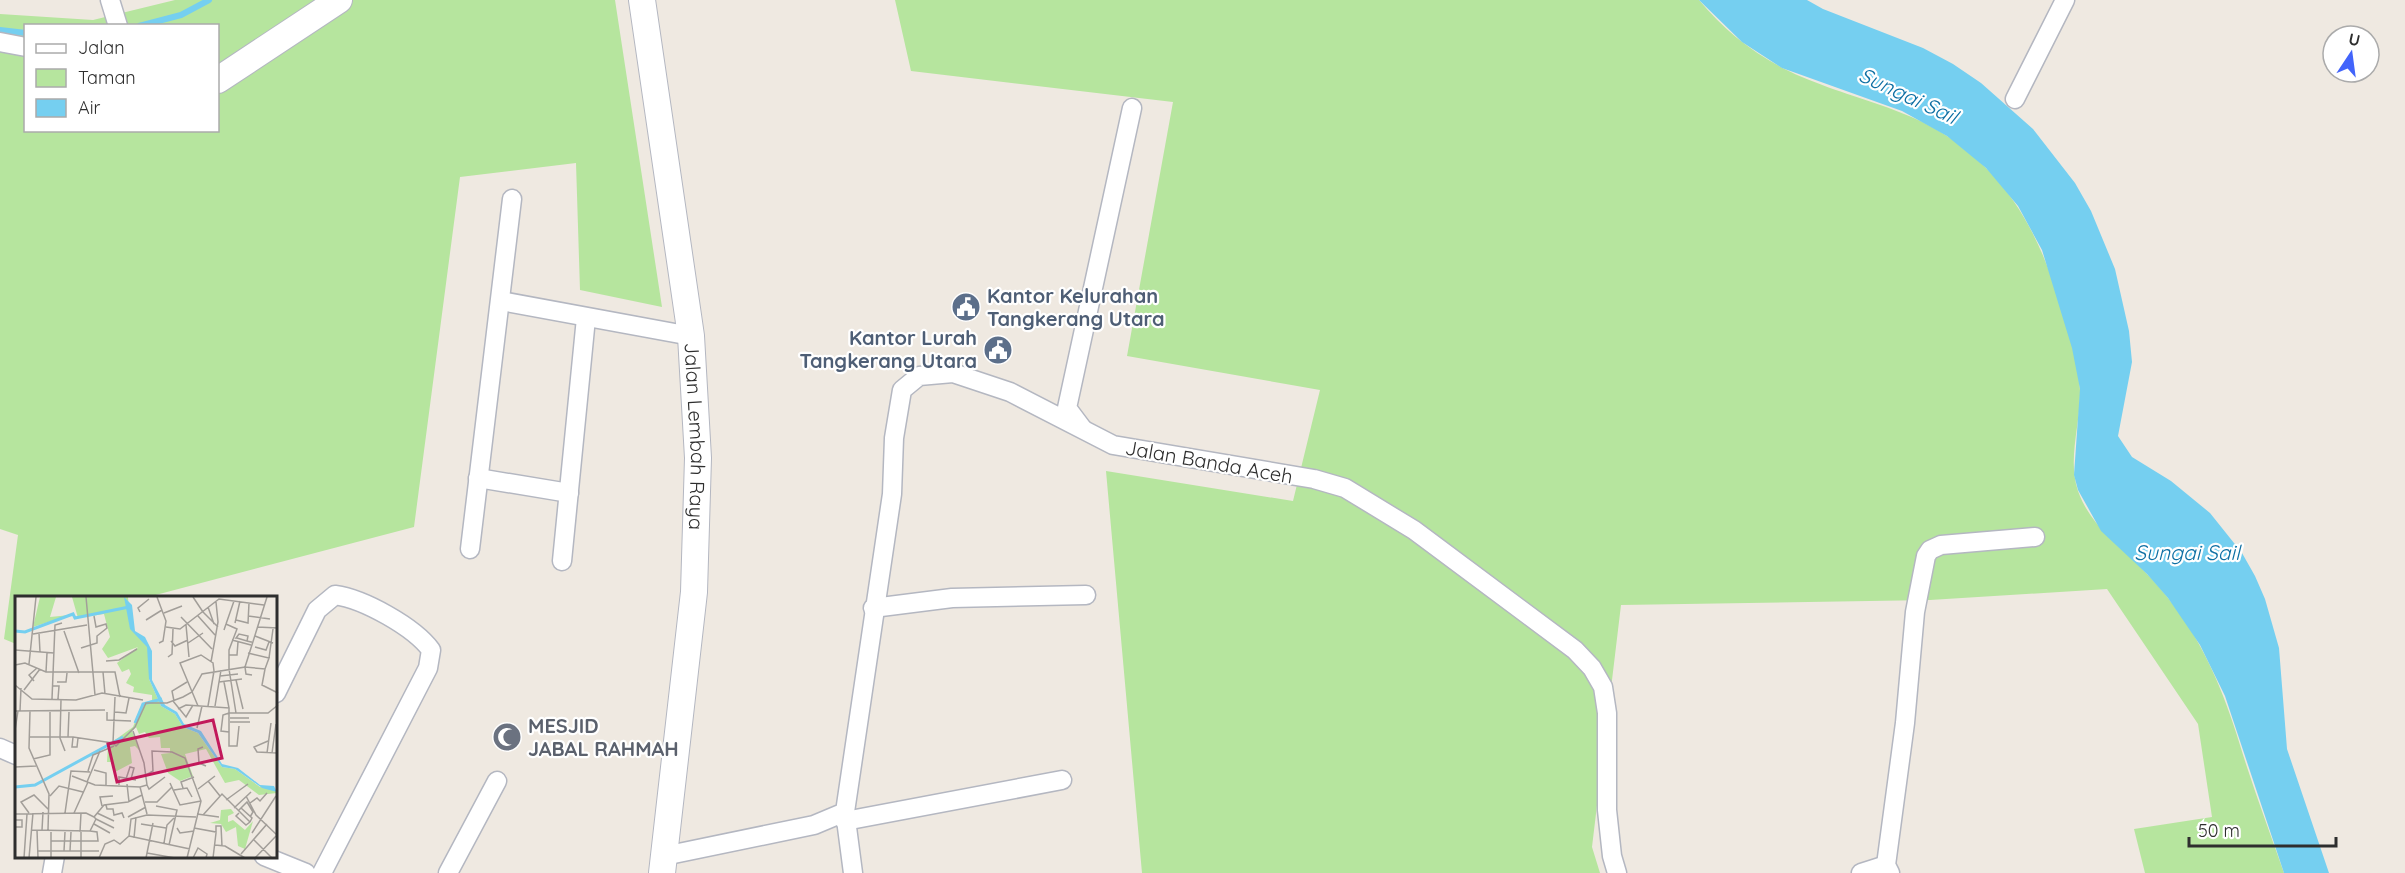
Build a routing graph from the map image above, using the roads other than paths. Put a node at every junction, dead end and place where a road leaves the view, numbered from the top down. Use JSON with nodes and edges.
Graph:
{"nodes":[{"id":1,"x":339,"y":0,"type":"edge"},
{"id":2,"x":642,"y":0,"type":"edge"},
{"id":3,"x":2065,"y":0,"type":"edge"},
{"id":4,"x":110,"y":1,"type":"edge"},
{"id":5,"x":117,"y":24,"type":"edge"},
{"id":6,"x":0,"y":42,"type":"edge"},
{"id":7,"x":24,"y":46,"type":"edge"},
{"id":8,"x":219,"y":79,"type":"edge"},
{"id":9,"x":2015,"y":99,"type":"dead end"},
{"id":10,"x":1132,"y":108,"type":"dead end"},
{"id":11,"x":512,"y":199,"type":"dead end"},
{"id":12,"x":501,"y":301,"type":"junction"},
{"id":13,"x":586,"y":318,"type":"junction"},
{"id":14,"x":691,"y":336,"type":"junction"},
{"id":15,"x":1083,"y":429,"type":"junction"},
{"id":16,"x":478,"y":478,"type":"junction"},
{"id":17,"x":569,"y":493,"type":"junction"},
{"id":18,"x":2035,"y":537,"type":"dead end"},
{"id":19,"x":470,"y":549,"type":"dead end"},
{"id":20,"x":562,"y":561,"type":"dead end"},
{"id":21,"x":1086,"y":595,"type":"dead end"},
{"id":22,"x":873,"y":608,"type":"junction"},
{"id":23,"x":278,"y":689,"type":"edge"},
{"id":24,"x":0,"y":748,"type":"edge"},
{"id":25,"x":15,"y":755,"type":"edge"},
{"id":26,"x":1062,"y":780,"type":"dead end"},
{"id":27,"x":497,"y":781,"type":"dead end"},
{"id":28,"x":845,"y":816,"type":"junction"},
{"id":29,"x":55,"y":858,"type":"edge"},
{"id":30,"x":269,"y":858,"type":"edge"},
{"id":31,"x":663,"y":865,"type":"edge"},
{"id":32,"x":1888,"y":869,"type":"edge"},
{"id":33,"x":52,"y":873,"type":"edge"},
{"id":34,"x":306,"y":873,"type":"edge"},
{"id":35,"x":322,"y":873,"type":"edge"},
{"id":36,"x":448,"y":873,"type":"edge"},
{"id":37,"x":853,"y":873,"type":"edge"},
{"id":38,"x":1617,"y":873,"type":"edge"},
{"id":39,"x":1861,"y":873,"type":"edge"}],
"edges":[{"from":1,"to":8,"type":"street"},
{"from":2,"to":14,"type":"street","name":"Jalan Lembah Raya"},
{"from":3,"to":9,"type":"street"},
{"from":4,"to":5,"type":"street"},
{"from":6,"to":7,"type":"street"},
{"from":10,"to":15,"type":"street"},
{"from":11,"to":12,"type":"street"},
{"from":12,"to":13,"type":"street"},
{"from":12,"to":16,"type":"street"},
{"from":13,"to":14,"type":"street"},
{"from":13,"to":17,"type":"street"},
{"from":14,"to":31,"type":"street","name":"Jalan Lembah Raya"},
{"from":15,"to":22,"type":"street","name":"Jalan Banda Aceh"},
{"from":15,"to":38,"type":"street","name":"Jalan Banda Aceh"},
{"from":16,"to":17,"type":"street"},
{"from":16,"to":19,"type":"street"},
{"from":17,"to":20,"type":"street"},
{"from":18,"to":32,"type":"street"},
{"from":21,"to":22,"type":"street"},
{"from":22,"to":28,"type":"street","name":"Jalan Banda Aceh"},
{"from":23,"to":35,"type":"street"},
{"from":24,"to":25,"type":"street"},
{"from":26,"to":28,"type":"street"},
{"from":27,"to":36,"type":"street"},
{"from":28,"to":31,"type":"street"},
{"from":28,"to":37,"type":"street","name":"Jalan Banda Aceh"},
{"from":29,"to":33,"type":"street"},
{"from":30,"to":34,"type":"street"},
{"from":32,"to":39,"type":"street"}]}
